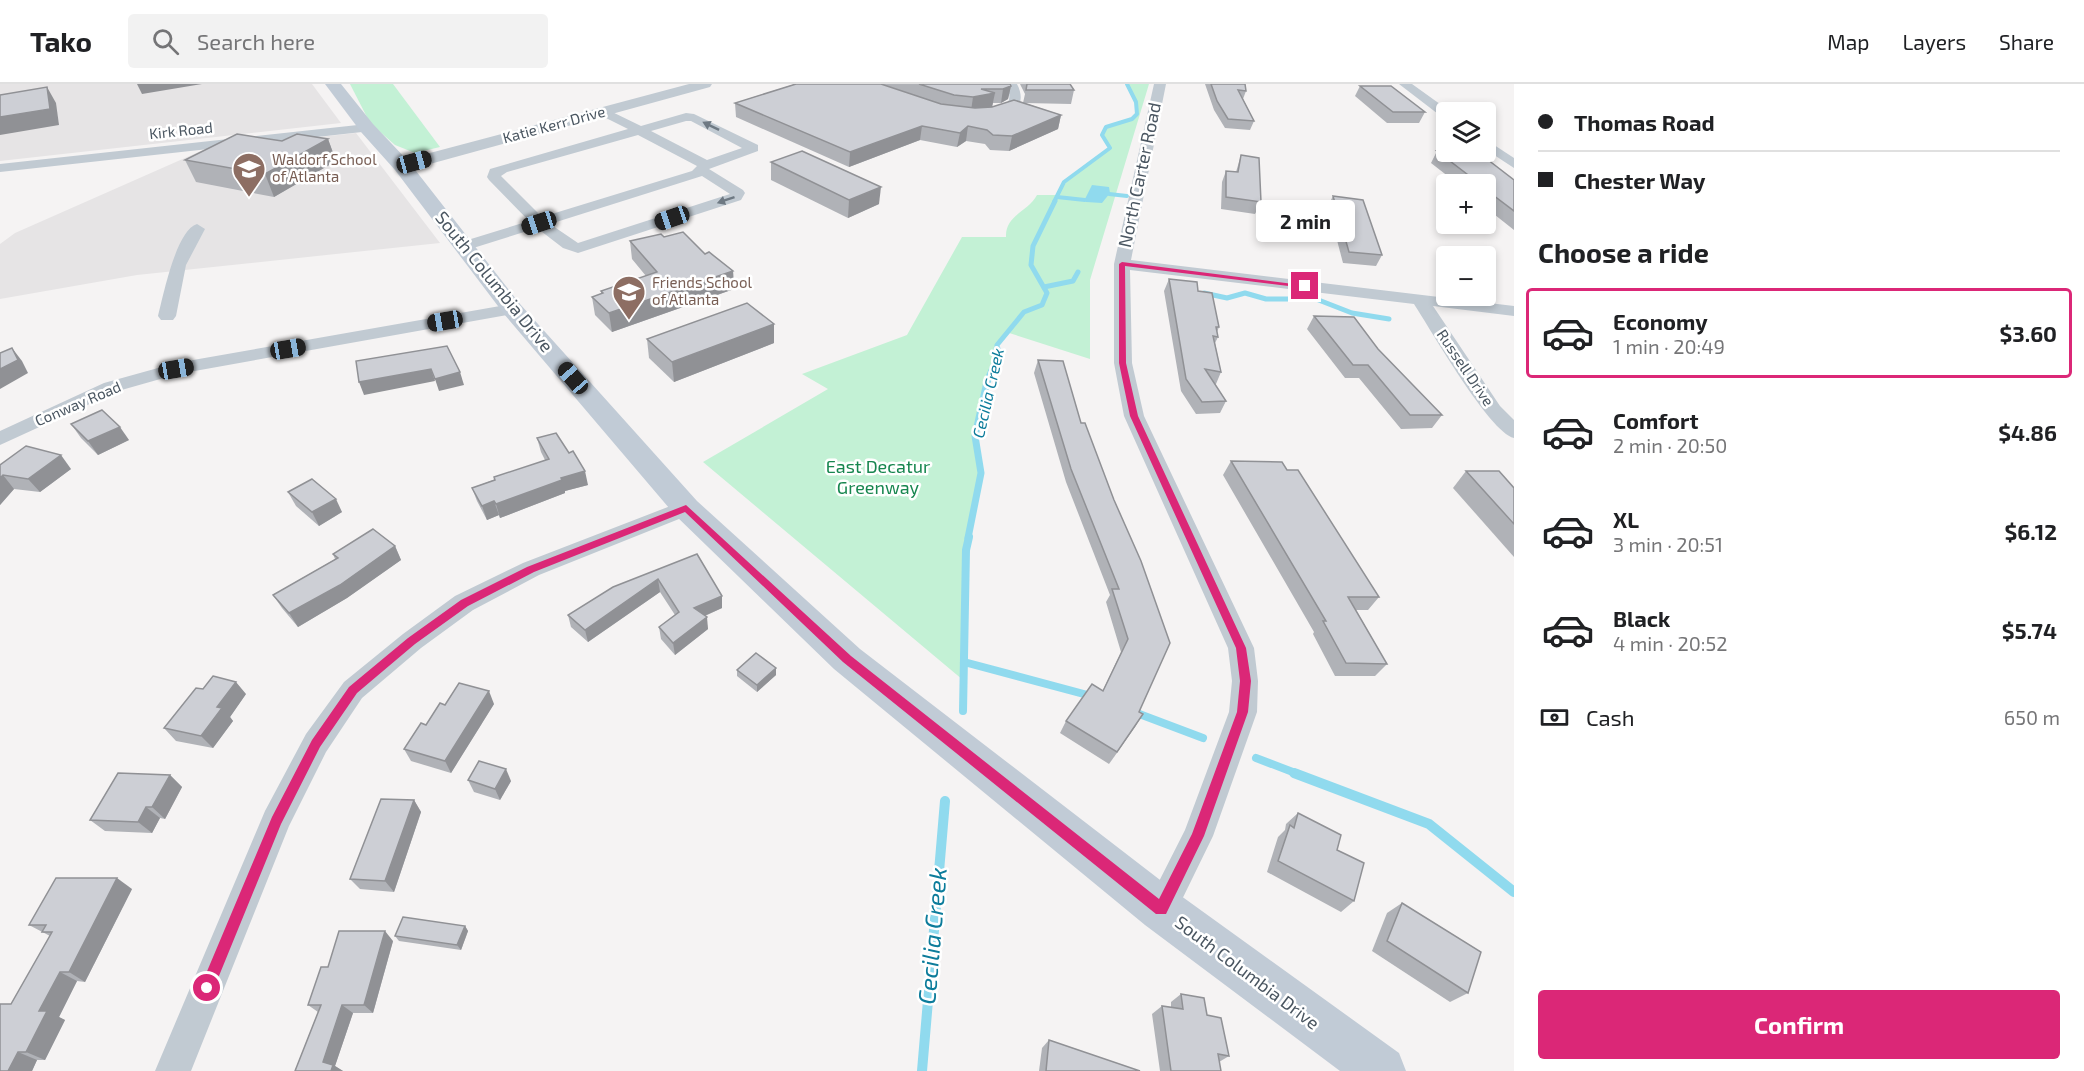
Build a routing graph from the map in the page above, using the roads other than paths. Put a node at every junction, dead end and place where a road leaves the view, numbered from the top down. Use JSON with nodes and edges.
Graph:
{"nodes":[{"id":1,"x":333,"y":84,"type":"edge"},
{"id":2,"x":705,"y":84,"type":"edge"},
{"id":3,"x":1011,"y":84,"type":"edge"},
{"id":4,"x":1160,"y":84,"type":"edge"},
{"id":5,"x":1405,"y":84,"type":"edge"},
{"id":6,"x":1436,"y":107,"type":"edge"},
{"id":7,"x":604,"y":112,"type":"junction"},
{"id":8,"x":980,"y":117,"type":"edge"},
{"id":9,"x":367,"y":128,"type":"junction"},
{"id":10,"x":640,"y":130,"type":"junction"},
{"id":11,"x":1496,"y":150,"type":"edge"},
{"id":12,"x":1514,"y":164,"type":"edge"},
{"id":13,"x":402,"y":166,"type":"junction"},
{"id":14,"x":0,"y":168,"type":"edge"},
{"id":15,"x":703,"y":168,"type":"junction"},
{"id":16,"x":539,"y":223,"type":"junction"},
{"id":17,"x":197,"y":229,"type":"dead end"},
{"id":18,"x":464,"y":246,"type":"junction"},
{"id":19,"x":1122,"y":264,"type":"junction"},
{"id":20,"x":1420,"y":300,"type":"junction"},
{"id":21,"x":512,"y":309,"type":"junction"},
{"id":22,"x":1514,"y":311,"type":"edge"},
{"id":23,"x":166,"y":316,"type":"dead end"},
{"id":24,"x":1514,"y":432,"type":"edge"},
{"id":25,"x":0,"y":439,"type":"edge"},
{"id":26,"x":686,"y":508,"type":"junction"},
{"id":27,"x":1161,"y":909,"type":"junction"},
{"id":28,"x":1361,"y":1064,"type":"edge"},
{"id":29,"x":173,"y":1071,"type":"edge"}],
"edges":[{"from":1,"to":9,"type":"main road","name":"South Columbia Drive"},
{"from":2,"to":7,"type":"street","name":"Katie Kerr Drive"},
{"from":3,"to":8,"type":"street"},
{"from":4,"to":19,"type":"street","name":"North Carter Road"},
{"from":5,"to":6,"type":"street"},
{"from":7,"to":10,"type":"street"},
{"from":7,"to":13,"type":"street","name":"Katie Kerr Drive"},
{"from":9,"to":13,"type":"main road","name":"South Columbia Drive"},
{"from":9,"to":14,"type":"street","name":"Kirk Road"},
{"from":10,"to":15,"type":"street"},
{"from":15,"to":10,"type":"street","one_way":true},
{"from":10,"to":16,"type":"street"},
{"from":11,"to":12,"type":"street"},
{"from":13,"to":18,"type":"main road","name":"South Columbia Drive"},
{"from":15,"to":16,"type":"street"},
{"from":15,"to":16,"type":"street","one_way":true},
{"from":16,"to":18,"type":"street"},
{"from":17,"to":23,"type":"street"},
{"from":18,"to":21,"type":"main road","name":"South Columbia Drive"},
{"from":19,"to":20,"type":"street"},
{"from":19,"to":27,"type":"street","name":"North Carter Road"},
{"from":20,"to":22,"type":"street"},
{"from":20,"to":24,"type":"street","name":"Russell Drive"},
{"from":21,"to":25,"type":"street","name":"Conway Road"},
{"from":21,"to":26,"type":"main road","name":"South Columbia Drive"},
{"from":26,"to":27,"type":"main road","name":"South Columbia Drive"},
{"from":26,"to":29,"type":"street"},
{"from":27,"to":28,"type":"main road","name":"South Columbia Drive"}]}
